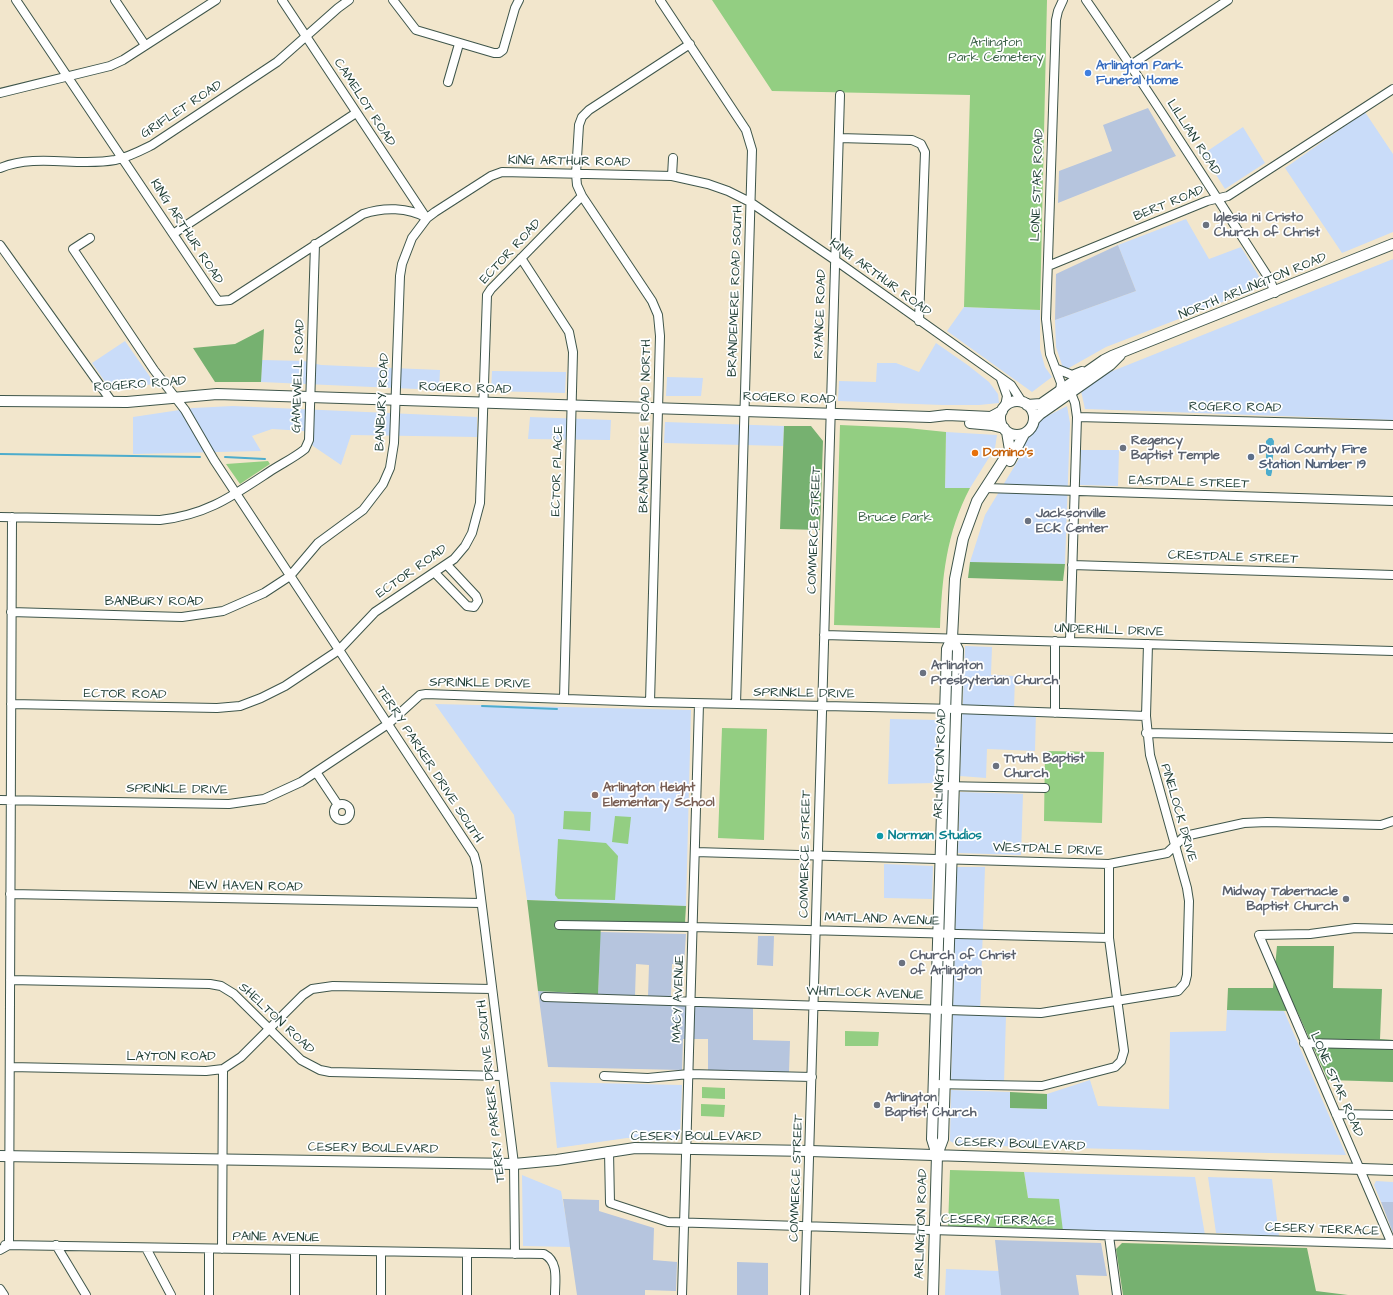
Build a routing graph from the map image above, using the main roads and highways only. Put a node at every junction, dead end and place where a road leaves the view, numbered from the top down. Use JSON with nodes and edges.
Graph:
{"nodes":[{"id":1,"x":1393,"y":244,"type":"edge"},
{"id":2,"x":1117,"y":355,"type":"junction"},
{"id":3,"x":0,"y":401,"type":"edge"},
{"id":4,"x":1025,"y":404,"type":"junction"},
{"id":5,"x":1004,"y":409,"type":"junction"},
{"id":6,"x":930,"y":417,"type":"junction"},
{"id":7,"x":1034,"y":420,"type":"junction"},
{"id":8,"x":1006,"y":430,"type":"junction"},
{"id":9,"x":1024,"y":434,"type":"junction"},
{"id":10,"x":999,"y":467,"type":"junction"},
{"id":11,"x":952,"y":638,"type":"junction"},
{"id":12,"x":937,"y":1155,"type":"junction"},
{"id":13,"x":5,"y":1156,"type":"edge"},
{"id":14,"x":1393,"y":1170,"type":"edge"},
{"id":15,"x":933,"y":1295,"type":"edge"}],
"edges":[{"from":1,"to":2,"type":"main road","name":"NORTH ARLINGTON ROAD"},
{"from":2,"to":4,"type":"main road","name":"NORTH ARLINGTON ROAD"},
{"from":2,"to":7,"type":"main road","name":"NORTH ARLINGTON ROAD"},
{"from":3,"to":6,"type":"main road","name":"ROGERO ROAD"},
{"from":4,"to":5,"type":"main road"},
{"from":4,"to":7,"type":"main road"},
{"from":5,"to":6,"type":"main road","name":"ROGERO ROAD"},
{"from":5,"to":8,"type":"main road"},
{"from":6,"to":8,"type":"main road","name":"ROGERO ROAD"},
{"from":7,"to":9,"type":"main road"},
{"from":8,"to":9,"type":"main road"},
{"from":8,"to":10,"type":"main road","name":"ARLINGTON ROAD"},
{"from":9,"to":10,"type":"main road","name":"ARLINGTON ROAD"},
{"from":10,"to":11,"type":"main road","name":"ARLINGTON ROAD"},
{"from":11,"to":12,"type":"main road","name":"ARLINGTON ROAD"},
{"from":11,"to":12,"type":"main road","name":"ARLINGTON ROAD"},
{"from":12,"to":13,"type":"main road","name":"CESERY BOULEVARD"},
{"from":12,"to":14,"type":"main road","name":"CESERY BOULEVARD"},
{"from":12,"to":15,"type":"main road","name":"ARLINGTON ROAD"}]}
